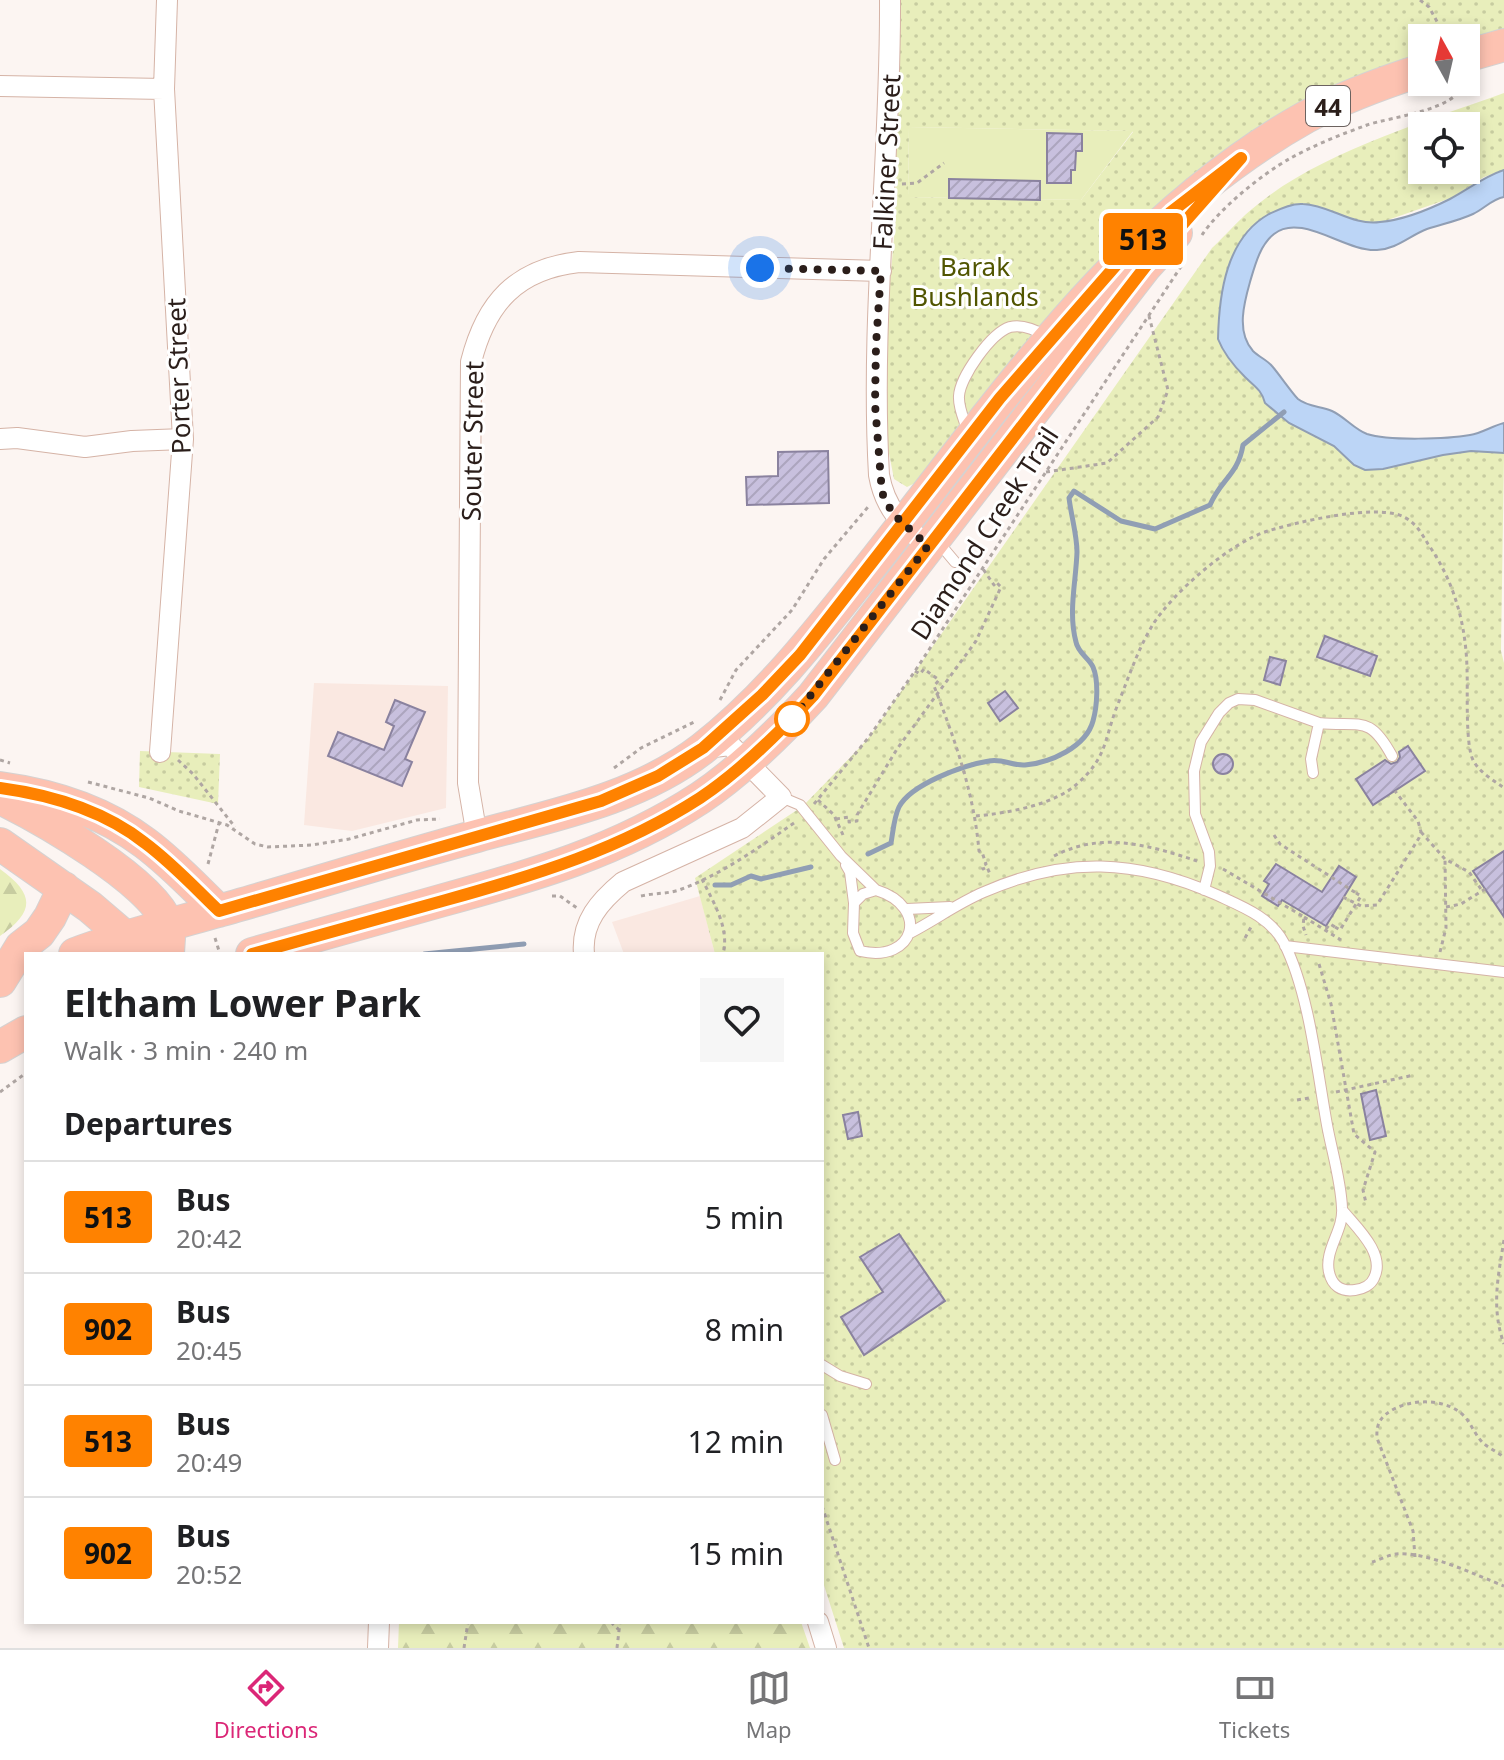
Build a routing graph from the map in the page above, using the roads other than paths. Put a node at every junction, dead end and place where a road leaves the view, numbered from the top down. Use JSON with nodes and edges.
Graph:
{"nodes":[{"id":1,"x":167,"y":0,"type":"edge"},
{"id":2,"x":890,"y":0,"type":"edge"},
{"id":3,"x":1504,"y":45,"type":"edge"},
{"id":4,"x":1480,"y":52,"type":"edge"},
{"id":5,"x":1408,"y":75,"type":"edge"},
{"id":6,"x":0,"y":86,"type":"edge"},
{"id":7,"x":164,"y":89,"type":"junction"},
{"id":8,"x":1241,"y":158,"type":"junction"},
{"id":9,"x":881,"y":271,"type":"junction"},
{"id":10,"x":1051,"y":338,"type":"junction"},
{"id":11,"x":1060,"y":376,"type":"junction"},
{"id":12,"x":970,"y":438,"type":"junction"},
{"id":13,"x":0,"y":439,"type":"edge"},
{"id":14,"x":183,"y":439,"type":"junction"},
{"id":15,"x":903,"y":525,"type":"junction"},
{"id":16,"x":939,"y":549,"type":"junction"},
{"id":17,"x":1319,"y":723,"type":"junction"},
{"id":18,"x":701,"y":734,"type":"junction"},
{"id":19,"x":160,"y":752,"type":"road end"},
{"id":20,"x":1392,"y":756,"type":"dead end"},
{"id":21,"x":747,"y":761,"type":"junction"},
{"id":22,"x":1313,"y":773,"type":"dead end"},
{"id":23,"x":8,"y":776,"type":"edge"},
{"id":24,"x":781,"y":797,"type":"junction"},
{"id":25,"x":0,"y":798,"type":"edge"},
{"id":26,"x":477,"y":836,"type":"junction"},
{"id":27,"x":0,"y":844,"type":"edge"},
{"id":28,"x":841,"y":856,"type":"junction"},
{"id":29,"x":64,"y":888,"type":"junction"},
{"id":30,"x":876,"y":890,"type":"junction"},
{"id":31,"x":1204,"y":890,"type":"junction"},
{"id":32,"x":854,"y":903,"type":"junction"},
{"id":33,"x":956,"y":906,"type":"junction"},
{"id":34,"x":907,"y":909,"type":"junction"},
{"id":35,"x":216,"y":922,"type":"junction"},
{"id":36,"x":910,"y":933,"type":"junction"},
{"id":37,"x":168,"y":939,"type":"edge"},
{"id":38,"x":136,"y":946,"type":"edge"},
{"id":39,"x":1285,"y":946,"type":"junction"},
{"id":40,"x":90,"y":952,"type":"edge"},
{"id":41,"x":259,"y":952,"type":"edge"},
{"id":42,"x":584,"y":952,"type":"edge"},
{"id":43,"x":1504,"y":972,"type":"edge"},
{"id":44,"x":24,"y":977,"type":"edge"},
{"id":45,"x":0,"y":981,"type":"edge"},
{"id":46,"x":0,"y":989,"type":"edge"},
{"id":47,"x":24,"y":1033,"type":"edge"},
{"id":48,"x":0,"y":1047,"type":"edge"},
{"id":49,"x":1343,"y":1211,"type":"junction"},
{"id":50,"x":824,"y":1366,"type":"edge"},
{"id":51,"x":866,"y":1384,"type":"dead end"},
{"id":52,"x":824,"y":1422,"type":"edge"},
{"id":53,"x":835,"y":1460,"type":"dead end"},
{"id":54,"x":379,"y":1624,"type":"edge"},
{"id":55,"x":819,"y":1624,"type":"edge"},
{"id":56,"x":378,"y":1648,"type":"edge"},
{"id":57,"x":826,"y":1648,"type":"edge"}],
"edges":[{"from":1,"to":7,"type":"street","name":"Porter Street"},
{"from":2,"to":9,"type":"street","name":"Falkiner Street"},
{"from":3,"to":4,"type":"main road"},
{"from":5,"to":8,"type":"main road","number":"44"},
{"from":6,"to":7,"type":"street"},
{"from":7,"to":14,"type":"street","name":"Porter Street"},
{"from":8,"to":10,"type":"main road","number":"44"},
{"from":8,"to":11,"type":"main road","number":"44"},
{"from":9,"to":15,"type":"street","name":"Falkiner Street"},
{"from":9,"to":26,"type":"street","name":"Souter Street"},
{"from":10,"to":11,"type":"main road"},
{"from":10,"to":12,"type":"main road","number":"44"},
{"from":10,"to":12,"type":"lane"},
{"from":11,"to":16,"type":"main road","number":"44"},
{"from":12,"to":15,"type":"main road","number":"44"},
{"from":13,"to":14,"type":"street"},
{"from":14,"to":19,"type":"street","name":"Porter Street"},
{"from":15,"to":16,"type":"street","name":"Falkiner Street"},
{"from":15,"to":18,"type":"main road","number":"44"},
{"from":16,"to":21,"type":"main road","number":"44"},
{"from":17,"to":20,"type":"lane"},
{"from":17,"to":22,"type":"lane"},
{"from":17,"to":31,"type":"lane"},
{"from":18,"to":21,"type":"street"},
{"from":18,"to":26,"type":"main road","number":"44"},
{"from":21,"to":24,"type":"street"},
{"from":21,"to":41,"type":"main road","number":"44"},
{"from":23,"to":35,"type":"main road"},
{"from":24,"to":28,"type":"lane"},
{"from":24,"to":42,"type":"street"},
{"from":25,"to":37,"type":"main road"},
{"from":26,"to":35,"type":"main road","number":"44"},
{"from":27,"to":29,"type":"main road"},
{"from":28,"to":30,"type":"lane"},
{"from":28,"to":32,"type":"lane"},
{"from":29,"to":38,"type":"main road"},
{"from":29,"to":45,"type":"main road"},
{"from":30,"to":32,"type":"lane"},
{"from":30,"to":34,"type":"lane"},
{"from":31,"to":33,"type":"lane"},
{"from":31,"to":39,"type":"lane"},
{"from":32,"to":36,"type":"lane"},
{"from":33,"to":34,"type":"lane"},
{"from":33,"to":36,"type":"lane"},
{"from":34,"to":36,"type":"lane"},
{"from":35,"to":37,"type":"main road","number":"44"},
{"from":37,"to":38,"type":"main road","number":"44"},
{"from":38,"to":40,"type":"main road"},
{"from":39,"to":43,"type":"lane"},
{"from":39,"to":49,"type":"lane"},
{"from":44,"to":46,"type":"main road"},
{"from":47,"to":48,"type":"main road"},
{"from":49,"to":49,"type":"lane"},
{"from":50,"to":51,"type":"lane"},
{"from":52,"to":53,"type":"lane"},
{"from":54,"to":56,"type":"street"},
{"from":55,"to":57,"type":"street"}]}
